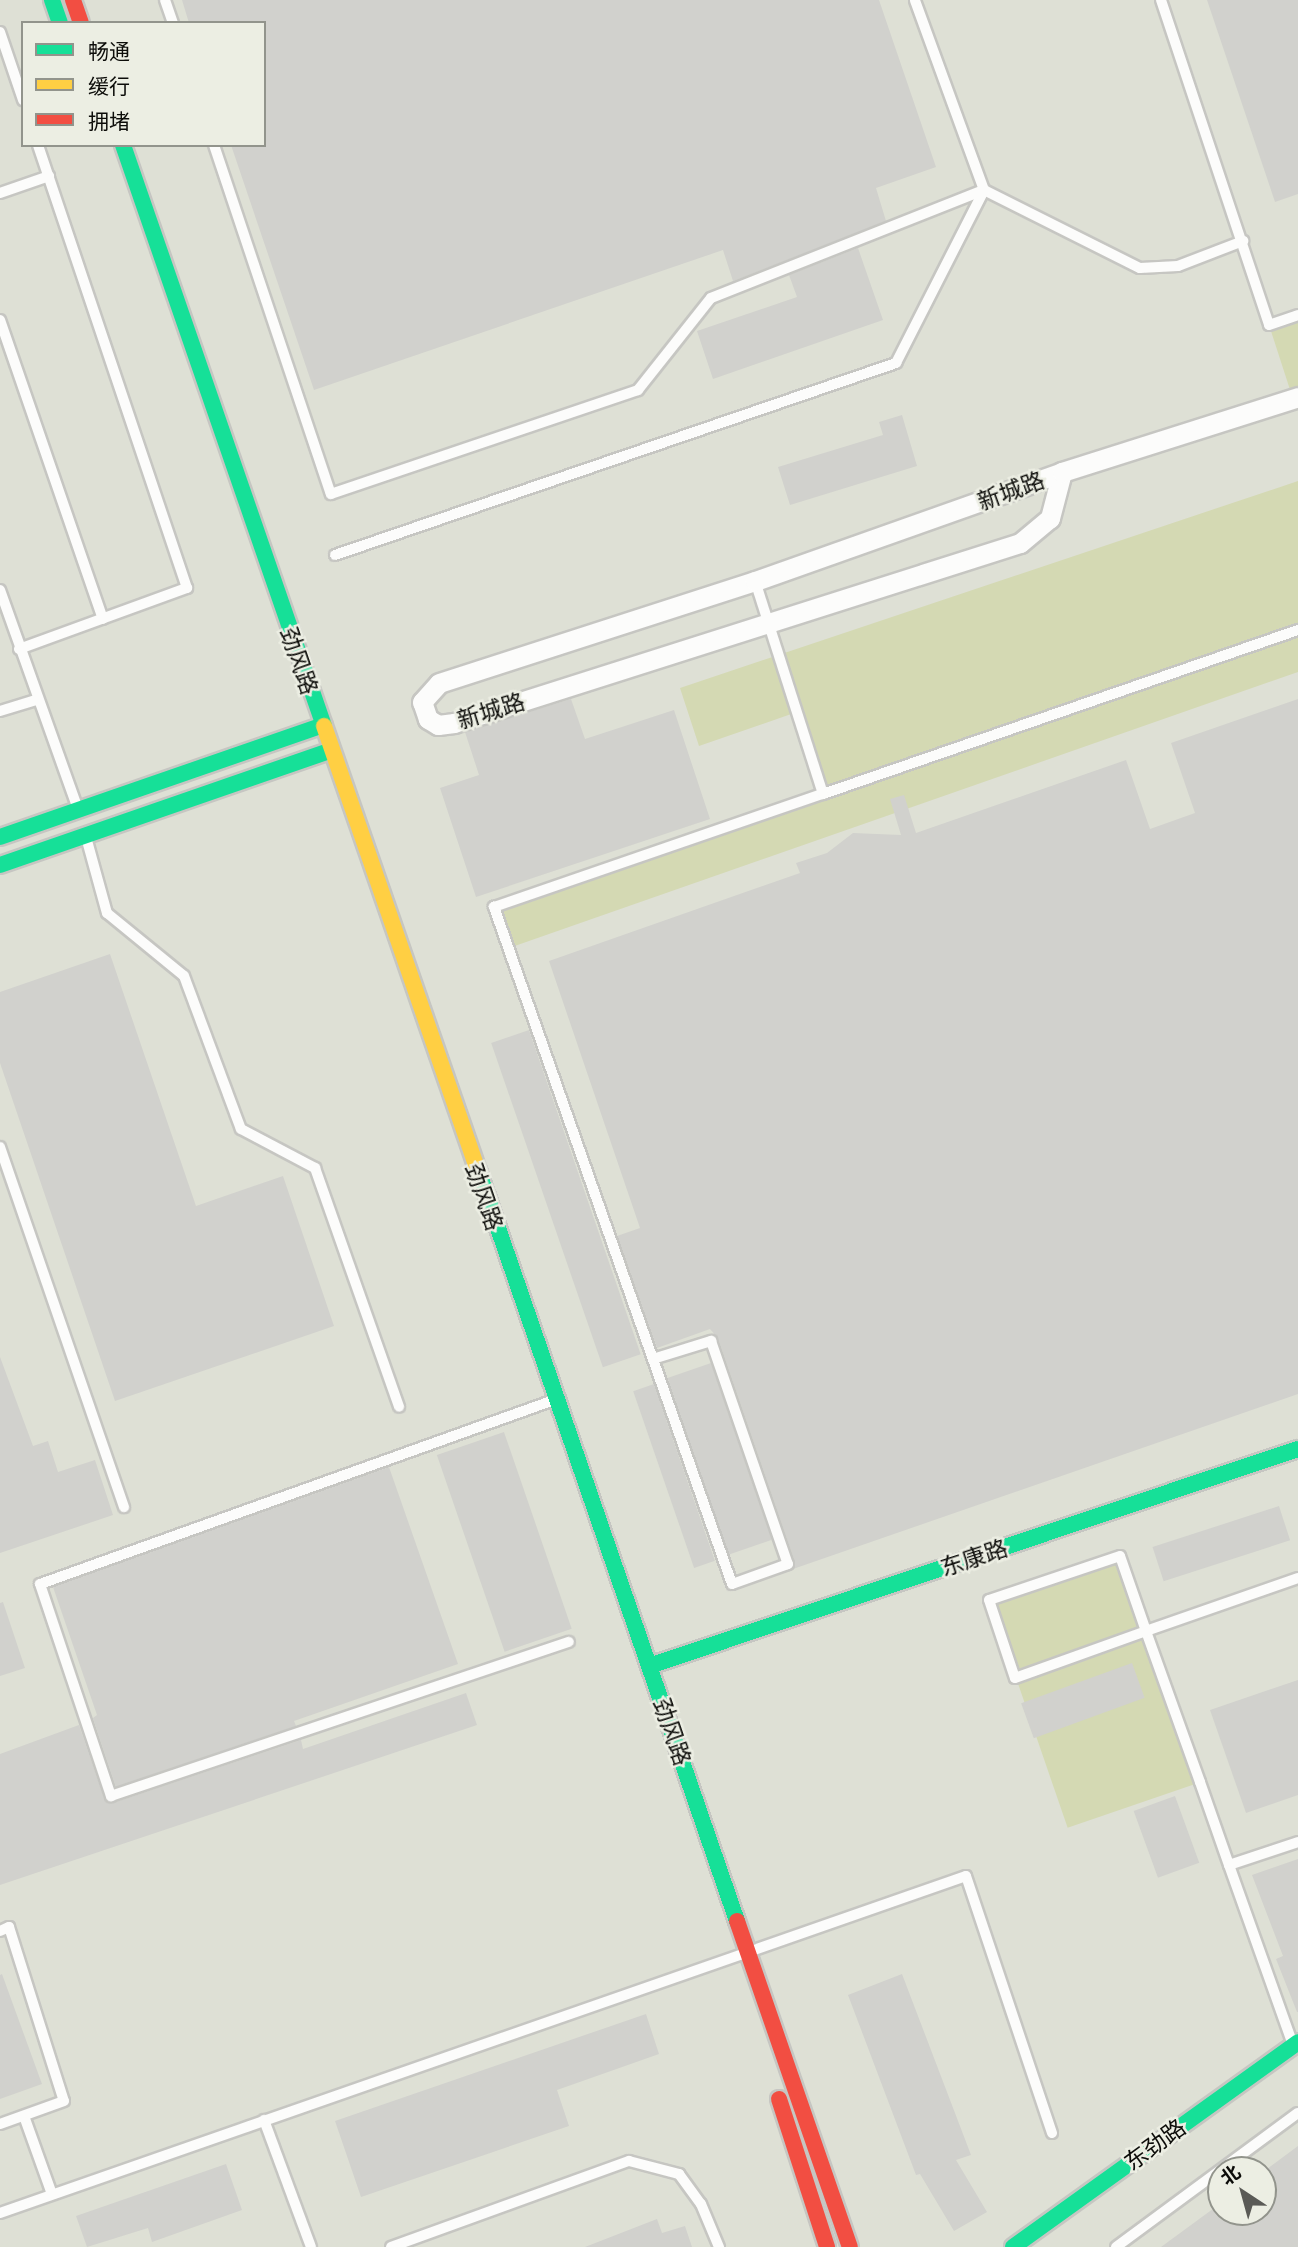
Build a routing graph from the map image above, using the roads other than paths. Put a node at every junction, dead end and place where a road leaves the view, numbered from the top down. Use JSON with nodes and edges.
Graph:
{"nodes":[{"id":1,"x":52,"y":0,"type":"edge"},
{"id":2,"x":73,"y":0,"type":"edge"},
{"id":3,"x":165,"y":0,"type":"edge"},
{"id":4,"x":915,"y":0,"type":"edge"},
{"id":5,"x":1161,"y":0,"type":"edge"},
{"id":6,"x":59,"y":21,"type":"edge"},
{"id":7,"x":80,"y":21,"type":"edge"},
{"id":8,"x":172,"y":21,"type":"edge"},
{"id":9,"x":0,"y":32,"type":"edge"},
{"id":10,"x":21,"y":94,"type":"edge"},
{"id":11,"x":39,"y":147,"type":"edge"},
{"id":12,"x":124,"y":147,"type":"edge"},
{"id":13,"x":215,"y":147,"type":"edge"},
{"id":14,"x":49,"y":176,"type":"junction"},
{"id":15,"x":984,"y":190,"type":"junction"},
{"id":16,"x":0,"y":193,"type":"edge"},
{"id":17,"x":1243,"y":241,"type":"junction"},
{"id":18,"x":1298,"y":315,"type":"edge"},
{"id":19,"x":0,"y":320,"type":"edge"},
{"id":20,"x":1298,"y":397,"type":"edge"},
{"id":21,"x":1062,"y":472,"type":"junction"},
{"id":22,"x":335,"y":555,"type":"dead end"},
{"id":23,"x":755,"y":581,"type":"junction"},
{"id":24,"x":0,"y":590,"type":"edge"},
{"id":25,"x":103,"y":619,"type":"junction"},
{"id":26,"x":768,"y":624,"type":"junction"},
{"id":27,"x":1298,"y":630,"type":"edge"},
{"id":28,"x":19,"y":649,"type":"junction"},
{"id":29,"x":36,"y":700,"type":"junction"},
{"id":30,"x":0,"y":711,"type":"edge"},
{"id":31,"x":310,"y":725,"type":"junction"},
{"id":32,"x":321,"y":758,"type":"junction"},
{"id":33,"x":823,"y":793,"type":"junction"},
{"id":34,"x":78,"y":810,"type":"junction"},
{"id":35,"x":86,"y":836,"type":"junction"},
{"id":36,"x":0,"y":837,"type":"edge"},
{"id":37,"x":0,"y":865,"type":"edge"},
{"id":38,"x":0,"y":1147,"type":"edge"},
{"id":39,"x":656,"y":1359,"type":"junction"},
{"id":40,"x":555,"y":1400,"type":"junction"},
{"id":41,"x":399,"y":1407,"type":"dead end"},
{"id":42,"x":1298,"y":1449,"type":"edge"},
{"id":43,"x":124,"y":1507,"type":"dead end"},
{"id":44,"x":1298,"y":1578,"type":"edge"},
{"id":45,"x":1146,"y":1631,"type":"junction"},
{"id":46,"x":569,"y":1642,"type":"dead end"},
{"id":47,"x":649,"y":1666,"type":"junction"},
{"id":48,"x":640,"y":1694,"type":"dead end"},
{"id":49,"x":1298,"y":1842,"type":"edge"},
{"id":50,"x":1229,"y":1866,"type":"junction"},
{"id":51,"x":0,"y":1931,"type":"edge"},
{"id":52,"x":749,"y":1949,"type":"junction"},
{"id":53,"x":732,"y":1955,"type":"junction"},
{"id":54,"x":1296,"y":2044,"type":"edge"},
{"id":55,"x":762,"y":2048,"type":"dead end"},
{"id":56,"x":775,"y":2088,"type":"dead end"},
{"id":57,"x":1298,"y":2113,"type":"edge"},
{"id":58,"x":24,"y":2116,"type":"junction"},
{"id":59,"x":264,"y":2120,"type":"junction"},
{"id":60,"x":0,"y":2124,"type":"edge"},
{"id":61,"x":1052,"y":2133,"type":"dead end"},
{"id":62,"x":52,"y":2194,"type":"junction"},
{"id":63,"x":0,"y":2213,"type":"edge"},
{"id":64,"x":310,"y":2247,"type":"edge"},
{"id":65,"x":391,"y":2247,"type":"edge"},
{"id":66,"x":719,"y":2247,"type":"edge"},
{"id":67,"x":827,"y":2247,"type":"edge"},
{"id":68,"x":850,"y":2247,"type":"edge"},
{"id":69,"x":1013,"y":2247,"type":"edge"},
{"id":70,"x":1116,"y":2247,"type":"edge"}],
"edges":[{"from":1,"to":6,"type":"street"},
{"from":2,"to":7,"type":"street"},
{"from":3,"to":8,"type":"lane"},
{"from":4,"to":15,"type":"lane"},
{"from":5,"to":17,"type":"lane"},
{"from":9,"to":10,"type":"lane"},
{"from":11,"to":14,"type":"lane"},
{"from":12,"to":31,"type":"street","name":"劲风路"},
{"from":13,"to":15,"type":"lane"},
{"from":14,"to":16,"type":"lane"},
{"from":14,"to":25,"type":"lane"},
{"from":15,"to":17,"type":"lane"},
{"from":15,"to":22,"type":"lane"},
{"from":17,"to":18,"type":"lane"},
{"from":19,"to":25,"type":"lane"},
{"from":20,"to":21,"type":"street","name":"新城路"},
{"from":21,"to":23,"type":"street","name":"新城路"},
{"from":21,"to":26,"type":"street","name":"新城路"},
{"from":23,"to":26,"type":"lane"},
{"from":23,"to":26,"type":"street","name":"新城路"},
{"from":24,"to":28,"type":"lane"},
{"from":25,"to":28,"type":"lane"},
{"from":26,"to":33,"type":"lane"},
{"from":27,"to":33,"type":"lane"},
{"from":28,"to":29,"type":"lane"},
{"from":29,"to":30,"type":"lane"},
{"from":29,"to":34,"type":"lane"},
{"from":31,"to":32,"type":"street","name":"劲风路"},
{"from":31,"to":34,"type":"street"},
{"from":32,"to":35,"type":"street"},
{"from":32,"to":40,"type":"street","name":"劲风路"},
{"from":33,"to":39,"type":"lane"},
{"from":34,"to":35,"type":"lane"},
{"from":34,"to":36,"type":"street"},
{"from":35,"to":37,"type":"street"},
{"from":35,"to":41,"type":"lane"},
{"from":38,"to":43,"type":"lane"},
{"from":39,"to":39,"type":"lane"},
{"from":40,"to":46,"type":"lane"},
{"from":40,"to":47,"type":"street","name":"劲风路"},
{"from":42,"to":47,"type":"street","name":"东康路"},
{"from":44,"to":45,"type":"lane"},
{"from":45,"to":45,"type":"lane"},
{"from":45,"to":50,"type":"lane"},
{"from":47,"to":52,"type":"street","name":"劲风路"},
{"from":48,"to":53,"type":"street","name":"劲风路"},
{"from":49,"to":50,"type":"lane"},
{"from":50,"to":54,"type":"lane"},
{"from":51,"to":58,"type":"lane"},
{"from":52,"to":53,"type":"lane"},
{"from":52,"to":61,"type":"lane"},
{"from":52,"to":68,"type":"street","name":"劲风路"},
{"from":53,"to":55,"type":"street","name":"劲风路"},
{"from":53,"to":59,"type":"lane"},
{"from":54,"to":69,"type":"street","name":"东劲路"},
{"from":56,"to":67,"type":"street"},
{"from":57,"to":70,"type":"lane"},
{"from":58,"to":60,"type":"lane"},
{"from":58,"to":62,"type":"lane"},
{"from":59,"to":62,"type":"lane"},
{"from":59,"to":64,"type":"lane"},
{"from":62,"to":63,"type":"lane"},
{"from":65,"to":66,"type":"lane"}]}
